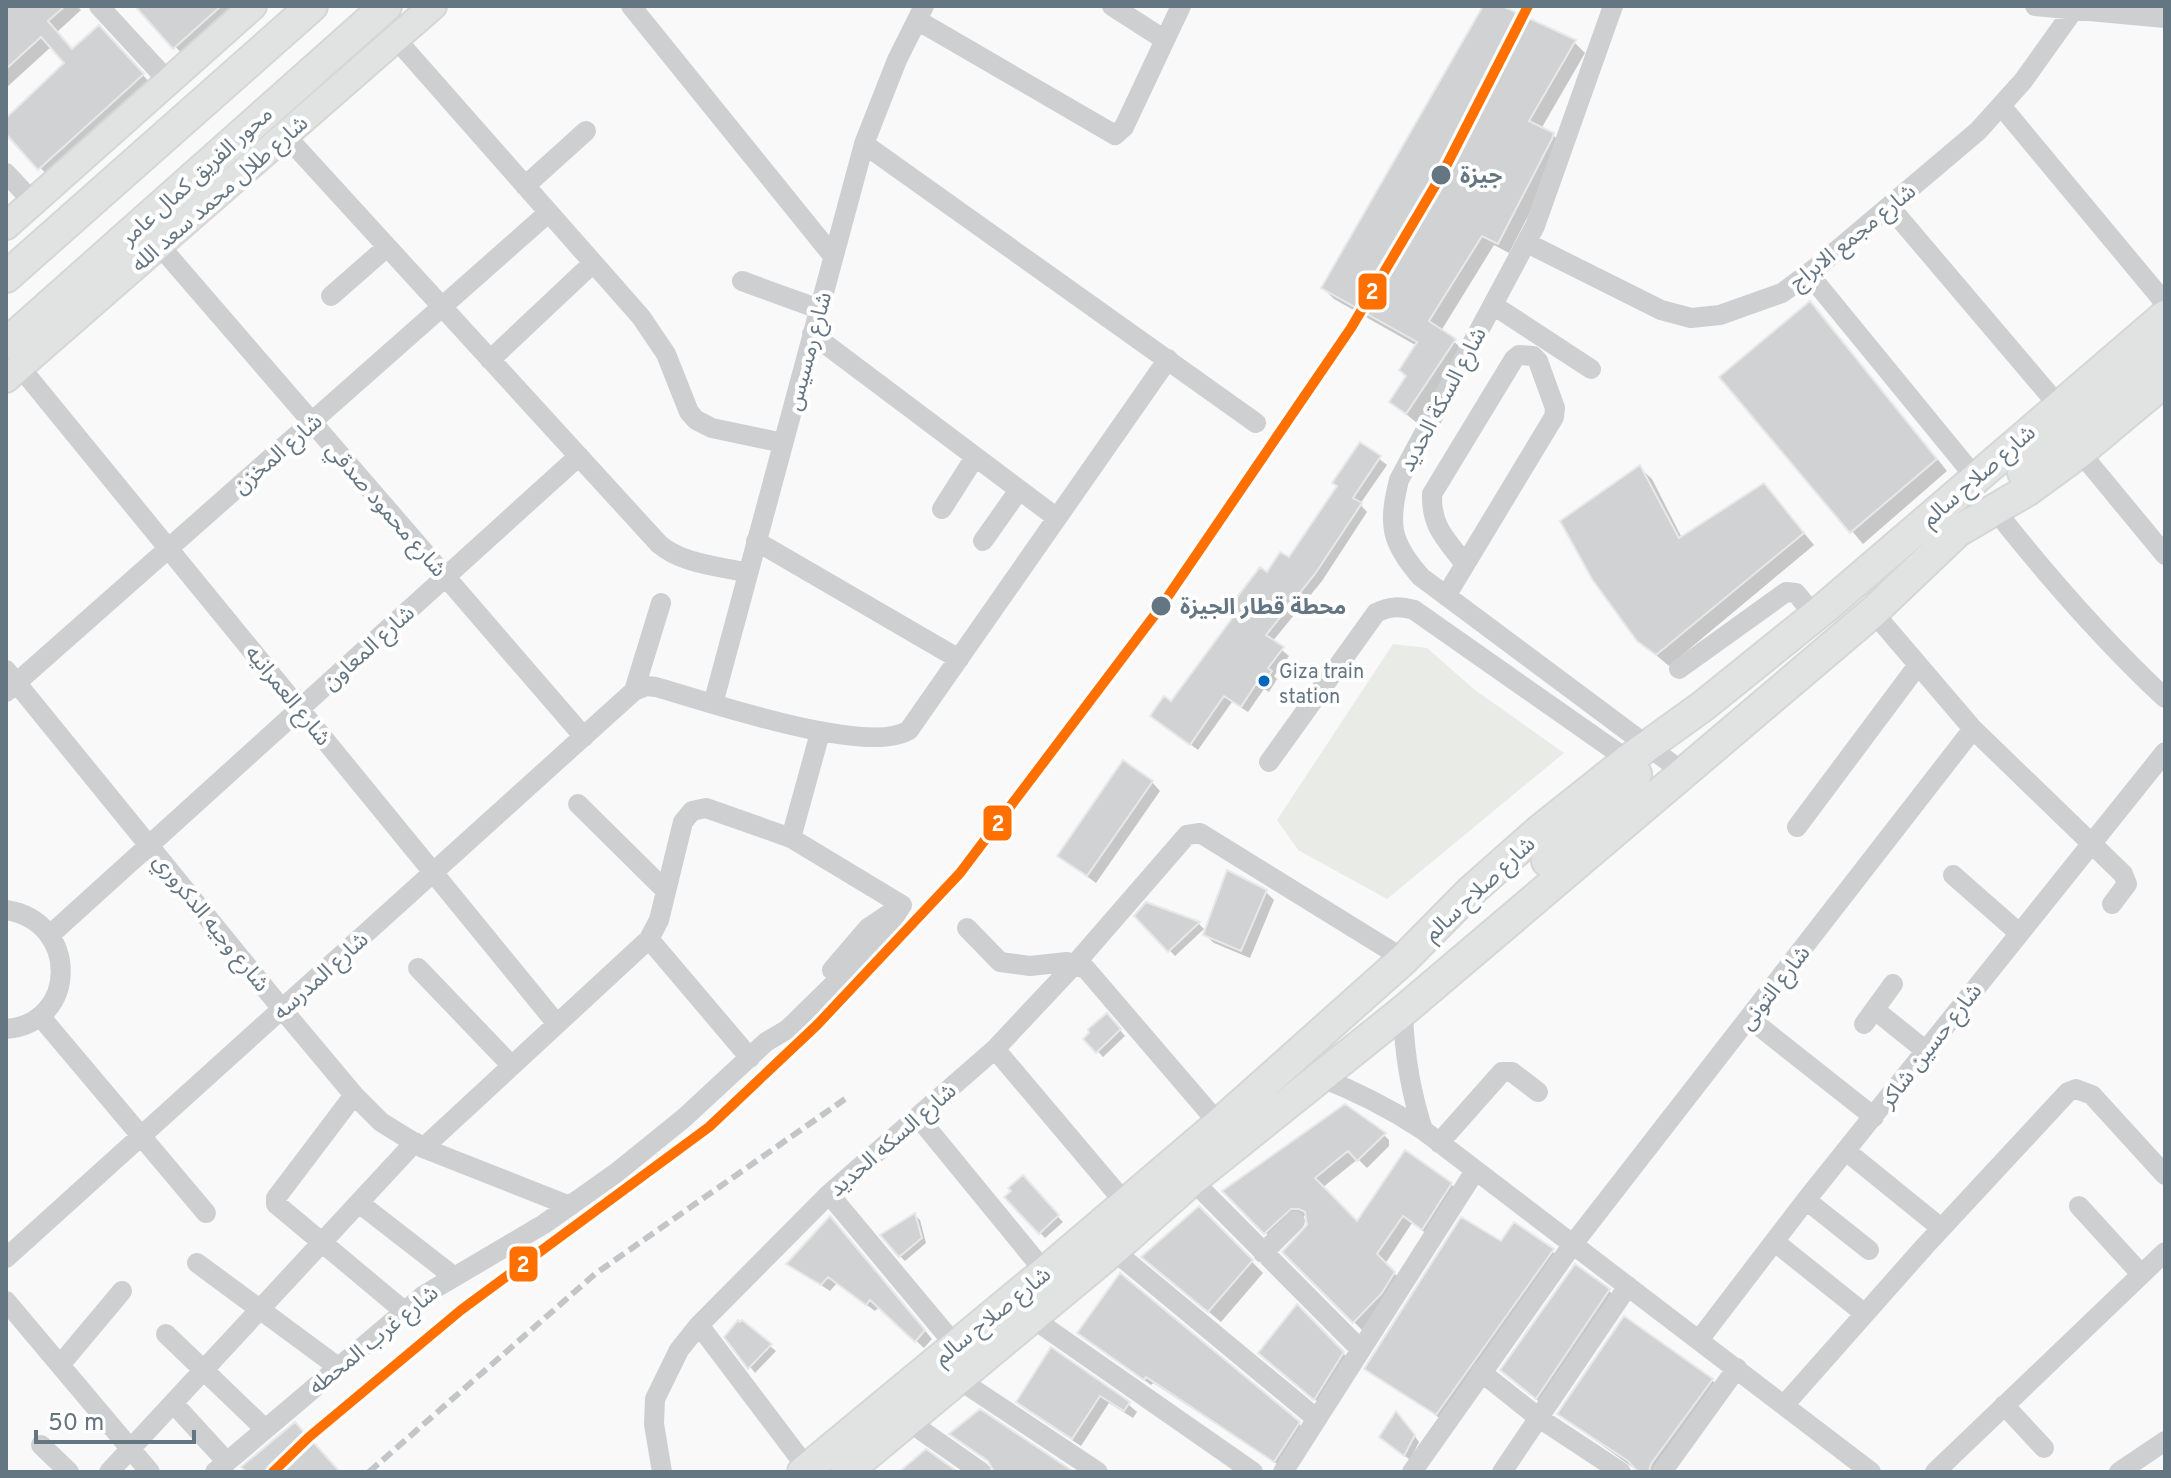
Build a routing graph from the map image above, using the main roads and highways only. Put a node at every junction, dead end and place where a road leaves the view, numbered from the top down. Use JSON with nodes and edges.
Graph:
{"nodes":[{"id":1,"x":253,"y":6,"type":"edge"},
{"id":2,"x":312,"y":6,"type":"edge"},
{"id":3,"x":386,"y":6,"type":"edge"},
{"id":4,"x":433,"y":6,"type":"edge"},
{"id":5,"x":6,"y":226,"type":"edge"},
{"id":6,"x":6,"y":277,"type":"edge"},
{"id":7,"x":2165,"y":316,"type":"edge"},
{"id":8,"x":2165,"y":352,"type":"edge"},
{"id":9,"x":11,"y":363,"type":"edge"},
{"id":10,"x":2162,"y":389,"type":"edge"},
{"id":11,"x":1958,"y":531,"type":"junction"},
{"id":12,"x":1638,"y":753,"type":"junction"},
{"id":13,"x":1514,"y":914,"type":"junction"},
{"id":14,"x":805,"y":1470,"type":"edge"},
{"id":15,"x":846,"y":1472,"type":"edge"}],
"edges":[{"from":1,"to":5,"type":"main road"},
{"from":2,"to":6,"type":"highway"},
{"from":3,"to":9,"type":"highway","name":"محور الفريق كمال عامر"},
{"from":4,"to":9,"type":"main road","name":"شارع طلال محمد سعد الله"},
{"from":7,"to":12,"type":"highway","name":"شارع صلاح سالم"},
{"from":8,"to":11,"type":"highway"},
{"from":10,"to":11,"type":"highway","name":"شارع صلاح سالم"},
{"from":11,"to":13,"type":"highway","name":"شارع صلاح سالم"},
{"from":12,"to":13,"type":"highway"},
{"from":12,"to":14,"type":"highway","name":"شارع صلاح سالم"},
{"from":13,"to":15,"type":"highway","name":"شارع صلاح سالم"}]}
